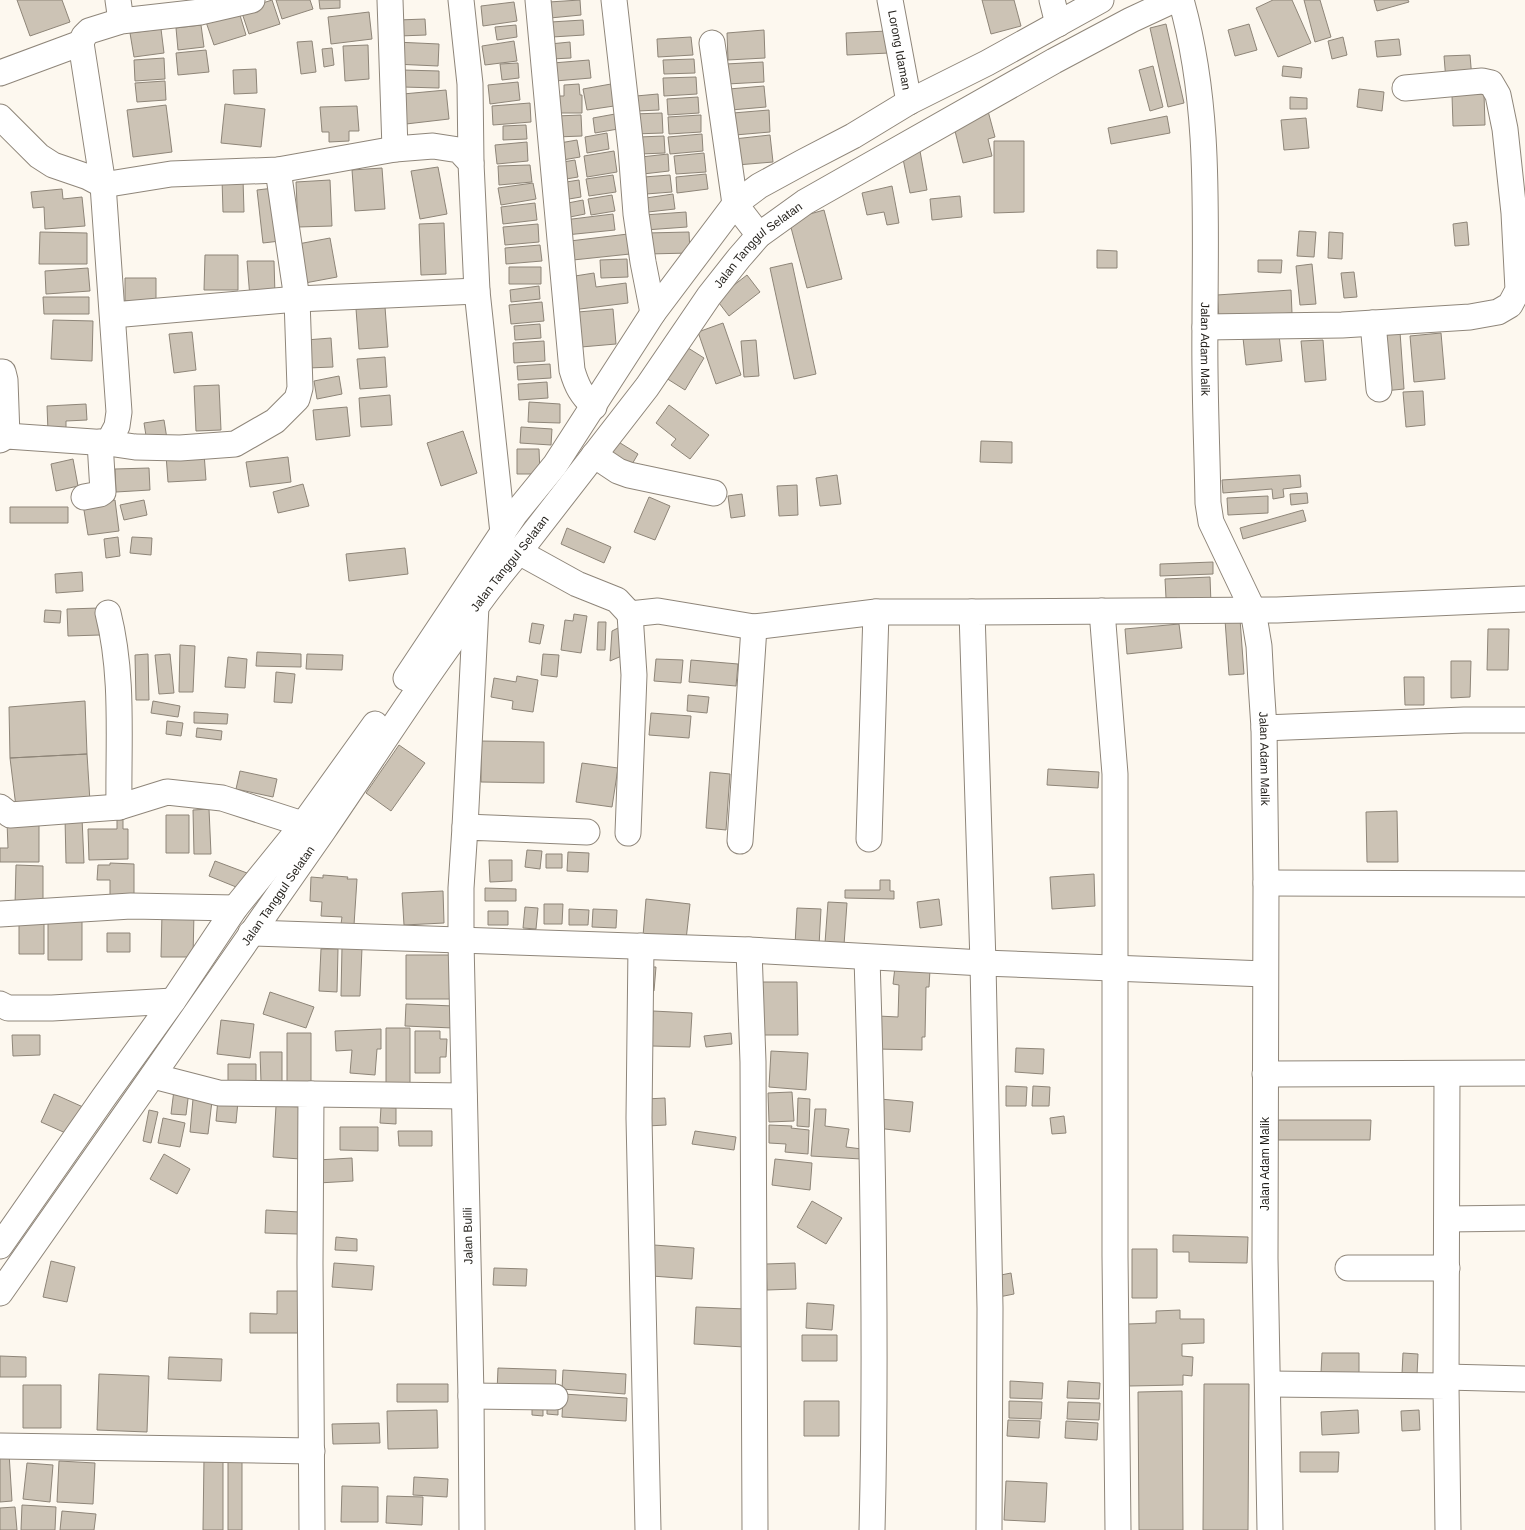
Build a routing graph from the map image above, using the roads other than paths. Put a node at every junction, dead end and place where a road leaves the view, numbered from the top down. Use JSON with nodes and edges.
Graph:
{"nodes":[{"id":1,"x":252,"y":0,"type":"edge"},
{"id":2,"x":390,"y":0,"type":"edge"},
{"id":3,"x":462,"y":0,"type":"edge"},
{"id":4,"x":538,"y":0,"type":"edge"},
{"id":5,"x":616,"y":0,"type":"edge"},
{"id":6,"x":890,"y":0,"type":"edge"},
{"id":7,"x":1052,"y":0,"type":"edge"},
{"id":8,"x":1101,"y":0,"type":"edge"},
{"id":9,"x":1174,"y":0,"type":"edge"},
{"id":10,"x":1180,"y":0,"type":"edge"},
{"id":11,"x":188,"y":7,"type":"edge"},
{"id":12,"x":119,"y":11,"type":"edge"},
{"id":13,"x":1058,"y":24,"type":"junction"},
{"id":14,"x":81,"y":43,"type":"junction"},
{"id":15,"x":712,"y":43,"type":"dead end"},
{"id":16,"x":0,"y":73,"type":"edge"},
{"id":17,"x":1406,"y":88,"type":"dead end"},
{"id":18,"x":908,"y":102,"type":"junction"},
{"id":19,"x":0,"y":117,"type":"edge"},
{"id":20,"x":1515,"y":128,"type":"edge"},
{"id":21,"x":395,"y":148,"type":"junction"},
{"id":22,"x":471,"y":163,"type":"junction"},
{"id":23,"x":278,"y":170,"type":"junction"},
{"id":24,"x":103,"y":185,"type":"junction"},
{"id":25,"x":735,"y":204,"type":"junction"},
{"id":26,"x":760,"y":236,"type":"junction"},
{"id":27,"x":477,"y":291,"type":"junction"},
{"id":28,"x":297,"y":299,"type":"junction"},
{"id":29,"x":653,"y":313,"type":"junction"},
{"id":30,"x":113,"y":315,"type":"junction"},
{"id":31,"x":1373,"y":323,"type":"junction"},
{"id":32,"x":1205,"y":327,"type":"junction"},
{"id":33,"x":620,"y":367,"type":"junction"},
{"id":34,"x":0,"y":372,"type":"edge"},
{"id":35,"x":647,"y":387,"type":"junction"},
{"id":36,"x":1379,"y":389,"type":"dead end"},
{"id":37,"x":594,"y":407,"type":"junction"},
{"id":38,"x":3,"y":438,"type":"edge"},
{"id":39,"x":104,"y":442,"type":"junction"},
{"id":40,"x":594,"y":455,"type":"junction"},
{"id":41,"x":714,"y":493,"type":"dead end"},
{"id":42,"x":84,"y":497,"type":"dead end"},
{"id":43,"x":509,"y":524,"type":"junction"},
{"id":44,"x":518,"y":552,"type":"junction"},
{"id":45,"x":1525,"y":599,"type":"edge"},
{"id":46,"x":476,"y":606,"type":"junction"},
{"id":47,"x":1253,"y":610,"type":"junction"},
{"id":48,"x":1102,"y":611,"type":"junction"},
{"id":49,"x":876,"y":612,"type":"junction"},
{"id":50,"x":972,"y":612,"type":"junction"},
{"id":51,"x":108,"y":613,"type":"dead end"},
{"id":52,"x":630,"y":614,"type":"junction"},
{"id":53,"x":754,"y":627,"type":"junction"},
{"id":54,"x":1525,"y":720,"type":"edge"},
{"id":55,"x":1264,"y":728,"type":"junction"},
{"id":56,"x":0,"y":807,"type":"edge"},
{"id":57,"x":119,"y":807,"type":"junction"},
{"id":58,"x":313,"y":827,"type":"junction"},
{"id":59,"x":465,"y":827,"type":"junction"},
{"id":60,"x":587,"y":832,"type":"dead end"},
{"id":61,"x":628,"y":833,"type":"dead end"},
{"id":62,"x":869,"y":839,"type":"dead end"},
{"id":63,"x":740,"y":841,"type":"dead end"},
{"id":64,"x":1266,"y":883,"type":"junction"},
{"id":65,"x":1525,"y":884,"type":"edge"},
{"id":66,"x":235,"y":908,"type":"junction"},
{"id":67,"x":0,"y":914,"type":"edge"},
{"id":68,"x":251,"y":933,"type":"junction"},
{"id":69,"x":461,"y":941,"type":"junction"},
{"id":70,"x":641,"y":946,"type":"junction"},
{"id":71,"x":749,"y":950,"type":"junction"},
{"id":72,"x":867,"y":958,"type":"junction"},
{"id":73,"x":983,"y":963,"type":"junction"},
{"id":74,"x":1116,"y":968,"type":"junction"},
{"id":75,"x":1265,"y":974,"type":"junction"},
{"id":76,"x":173,"y":1001,"type":"junction"},
{"id":77,"x":0,"y":1004,"type":"edge"},
{"id":78,"x":1525,"y":1073,"type":"edge"},
{"id":79,"x":1265,"y":1074,"type":"junction"},
{"id":80,"x":1447,"y":1074,"type":"junction"},
{"id":81,"x":154,"y":1076,"type":"junction"},
{"id":82,"x":311,"y":1094,"type":"junction"},
{"id":83,"x":464,"y":1096,"type":"junction"},
{"id":84,"x":1525,"y":1218,"type":"edge"},
{"id":85,"x":1447,"y":1219,"type":"junction"},
{"id":86,"x":3,"y":1238,"type":"edge"},
{"id":87,"x":1348,"y":1268,"type":"dead end"},
{"id":88,"x":1446,"y":1268,"type":"junction"},
{"id":89,"x":0,"y":1293,"type":"edge"},
{"id":90,"x":1525,"y":1379,"type":"edge"},
{"id":91,"x":1446,"y":1382,"type":"junction"},
{"id":92,"x":1268,"y":1384,"type":"junction"},
{"id":93,"x":471,"y":1396,"type":"junction"},
{"id":94,"x":555,"y":1397,"type":"dead end"},
{"id":95,"x":0,"y":1446,"type":"edge"},
{"id":96,"x":312,"y":1451,"type":"junction"},
{"id":97,"x":312,"y":1530,"type":"edge"},
{"id":98,"x":472,"y":1530,"type":"edge"},
{"id":99,"x":648,"y":1530,"type":"edge"},
{"id":100,"x":755,"y":1530,"type":"edge"},
{"id":101,"x":872,"y":1530,"type":"edge"},
{"id":102,"x":989,"y":1530,"type":"edge"},
{"id":103,"x":1118,"y":1530,"type":"edge"},
{"id":104,"x":1270,"y":1530,"type":"edge"},
{"id":105,"x":1448,"y":1530,"type":"edge"}],
"edges":[{"from":1,"to":11,"type":"street"},
{"from":2,"to":21,"type":"street"},
{"from":3,"to":22,"type":"street"},
{"from":4,"to":37,"type":"street"},
{"from":5,"to":29,"type":"street"},
{"from":6,"to":18,"type":"street","name":"Lorong Idaman"},
{"from":7,"to":13,"type":"street"},
{"from":8,"to":13,"type":"street","name":"Jalan Tanggul Selatan"},
{"from":9,"to":26,"type":"street","name":"Jalan Tanggul Selatan"},
{"from":10,"to":32,"type":"street","name":"Jalan Adam Malik"},
{"from":11,"to":12,"type":"street"},
{"from":12,"to":14,"type":"street"},
{"from":13,"to":18,"type":"street","name":"Jalan Tanggul Selatan"},
{"from":14,"to":16,"type":"street"},
{"from":14,"to":24,"type":"street"},
{"from":15,"to":25,"type":"street"},
{"from":17,"to":20,"type":"street"},
{"from":18,"to":25,"type":"street","name":"Jalan Tanggul Selatan"},
{"from":19,"to":24,"type":"street"},
{"from":20,"to":31,"type":"street"},
{"from":21,"to":22,"type":"street"},
{"from":21,"to":23,"type":"street"},
{"from":22,"to":27,"type":"street"},
{"from":23,"to":24,"type":"street"},
{"from":23,"to":28,"type":"street"},
{"from":24,"to":30,"type":"street"},
{"from":25,"to":26,"type":"street"},
{"from":25,"to":29,"type":"street","name":"Jalan Tanggul Selatan"},
{"from":26,"to":35,"type":"street","name":"Jalan Tanggul Selatan"},
{"from":27,"to":28,"type":"street"},
{"from":27,"to":43,"type":"street"},
{"from":28,"to":30,"type":"street"},
{"from":28,"to":39,"type":"street"},
{"from":29,"to":33,"type":"street","name":"Jalan Tanggul Selatan"},
{"from":30,"to":39,"type":"street"},
{"from":31,"to":32,"type":"street"},
{"from":31,"to":36,"type":"street"},
{"from":32,"to":47,"type":"street","name":"Jalan Adam Malik"},
{"from":33,"to":35,"type":"street"},
{"from":33,"to":37,"type":"street","name":"Jalan Tanggul Selatan"},
{"from":34,"to":38,"type":"street"},
{"from":35,"to":40,"type":"street","name":"Jalan Tanggul Selatan"},
{"from":37,"to":43,"type":"street","name":"Jalan Tanggul Selatan"},
{"from":38,"to":39,"type":"street"},
{"from":39,"to":42,"type":"street"},
{"from":40,"to":41,"type":"street"},
{"from":40,"to":44,"type":"street","name":"Jalan Tanggul Selatan"},
{"from":43,"to":58,"type":"street","name":"Jalan Tanggul Selatan"},
{"from":44,"to":46,"type":"street","name":"Jalan Tanggul Selatan"},
{"from":44,"to":52,"type":"street"},
{"from":45,"to":47,"type":"street"},
{"from":46,"to":58,"type":"street","name":"Jalan Tanggul Selatan"},
{"from":46,"to":59,"type":"street","name":"Jalan Bulili"},
{"from":47,"to":48,"type":"street"},
{"from":47,"to":55,"type":"street","name":"Jalan Adam Malik"},
{"from":48,"to":50,"type":"street"},
{"from":48,"to":74,"type":"street"},
{"from":49,"to":50,"type":"street"},
{"from":49,"to":53,"type":"street"},
{"from":49,"to":62,"type":"street"},
{"from":50,"to":73,"type":"street"},
{"from":51,"to":57,"type":"street"},
{"from":52,"to":53,"type":"street"},
{"from":52,"to":61,"type":"street"},
{"from":53,"to":63,"type":"street"},
{"from":54,"to":55,"type":"street"},
{"from":55,"to":64,"type":"street","name":"Jalan Adam Malik"},
{"from":56,"to":57,"type":"street"},
{"from":57,"to":58,"type":"street"},
{"from":58,"to":66,"type":"street","name":"Jalan Tanggul Selatan"},
{"from":58,"to":68,"type":"street","name":"Jalan Tanggul Selatan"},
{"from":59,"to":60,"type":"street"},
{"from":59,"to":69,"type":"street","name":"Jalan Bulili"},
{"from":64,"to":65,"type":"street"},
{"from":64,"to":75,"type":"street","name":"Jalan Adam Malik"},
{"from":66,"to":67,"type":"street"},
{"from":66,"to":76,"type":"street","name":"Jalan Tanggul Selatan"},
{"from":68,"to":69,"type":"street"},
{"from":68,"to":81,"type":"street","name":"Jalan Tanggul Selatan"},
{"from":69,"to":70,"type":"street"},
{"from":69,"to":83,"type":"street","name":"Jalan Bulili"},
{"from":70,"to":71,"type":"street"},
{"from":70,"to":99,"type":"street"},
{"from":71,"to":72,"type":"street"},
{"from":71,"to":100,"type":"street"},
{"from":72,"to":73,"type":"street"},
{"from":72,"to":101,"type":"street"},
{"from":73,"to":74,"type":"street"},
{"from":73,"to":102,"type":"street"},
{"from":74,"to":75,"type":"street"},
{"from":74,"to":103,"type":"street"},
{"from":75,"to":79,"type":"street","name":"Jalan Adam Malik"},
{"from":76,"to":77,"type":"street"},
{"from":76,"to":86,"type":"street","name":"Jalan Tanggul Selatan"},
{"from":78,"to":80,"type":"street"},
{"from":79,"to":80,"type":"street"},
{"from":79,"to":92,"type":"street","name":"Jalan Adam Malik"},
{"from":80,"to":85,"type":"street"},
{"from":81,"to":82,"type":"street"},
{"from":81,"to":89,"type":"street","name":"Jalan Tanggul Selatan"},
{"from":82,"to":83,"type":"street"},
{"from":82,"to":96,"type":"street"},
{"from":83,"to":93,"type":"street","name":"Jalan Bulili"},
{"from":84,"to":85,"type":"street"},
{"from":85,"to":88,"type":"street"},
{"from":87,"to":88,"type":"street"},
{"from":88,"to":91,"type":"street"},
{"from":90,"to":91,"type":"street"},
{"from":91,"to":92,"type":"street"},
{"from":91,"to":105,"type":"street"},
{"from":92,"to":104,"type":"street","name":"Jalan Adam Malik"},
{"from":93,"to":94,"type":"street"},
{"from":93,"to":98,"type":"street","name":"Jalan Bulili"},
{"from":95,"to":96,"type":"street"},
{"from":96,"to":97,"type":"street"}]}
